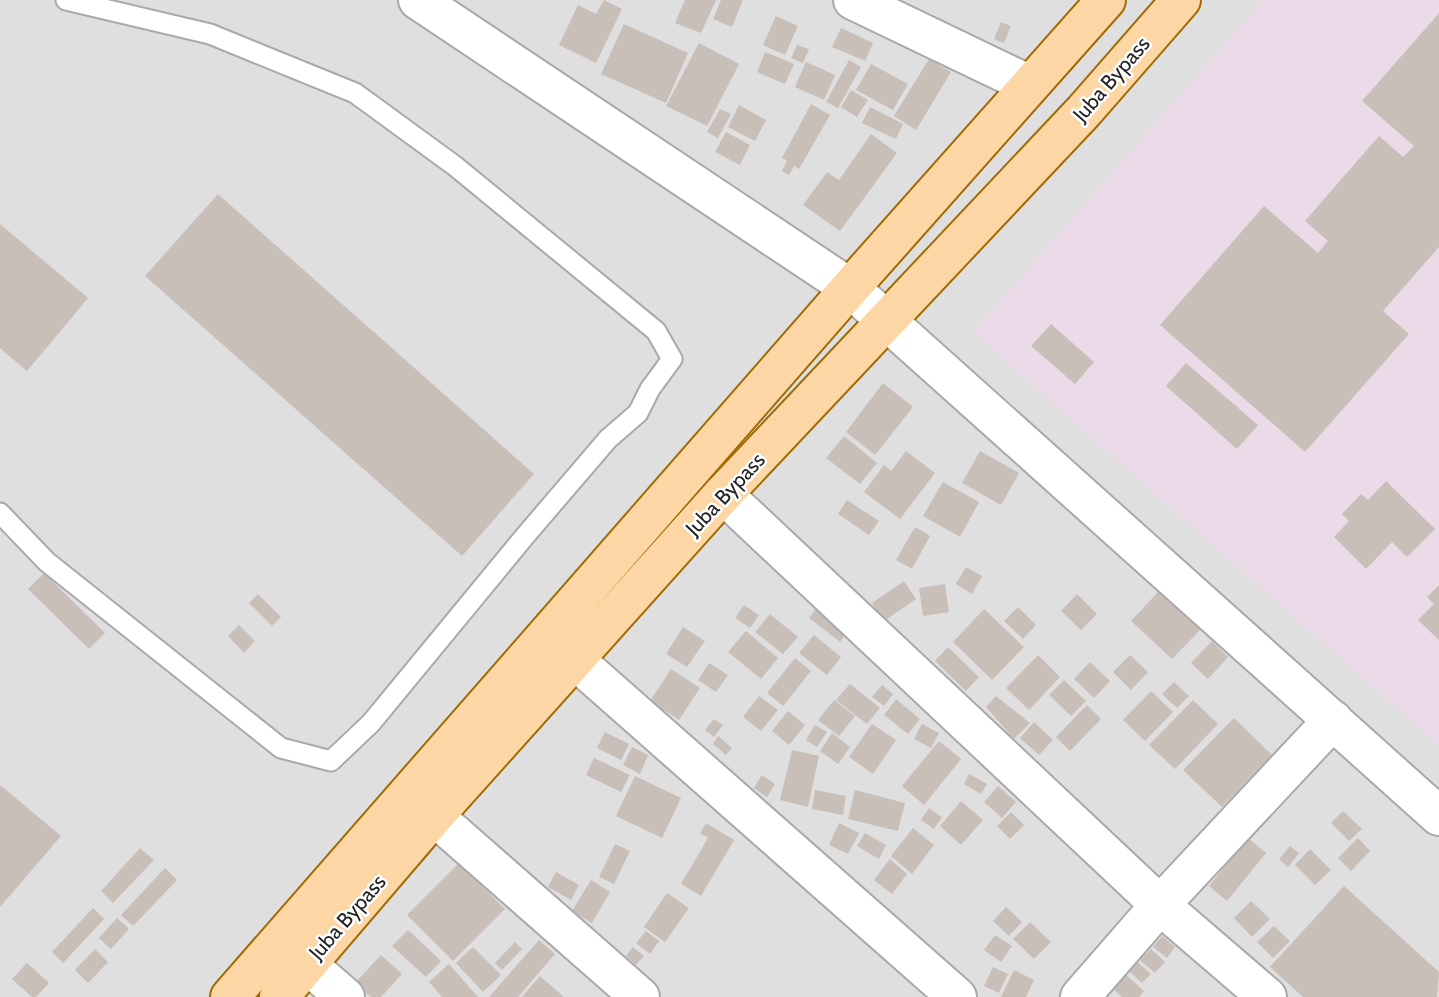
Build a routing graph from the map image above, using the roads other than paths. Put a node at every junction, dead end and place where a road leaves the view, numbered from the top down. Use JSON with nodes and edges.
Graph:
{"nodes":[{"id":1,"x":66,"y":0,"type":"edge"},
{"id":2,"x":418,"y":0,"type":"edge"},
{"id":3,"x":853,"y":0,"type":"edge"},
{"id":4,"x":1106,"y":0,"type":"edge"},
{"id":5,"x":1181,"y":0,"type":"edge"},
{"id":6,"x":1030,"y":85,"type":"junction"},
{"id":7,"x":850,"y":288,"type":"junction"},
{"id":8,"x":888,"y":321,"type":"junction"},
{"id":9,"x":723,"y":494,"type":"junction"},
{"id":10,"x":0,"y":513,"type":"edge"},
{"id":11,"x":575,"y":660,"type":"junction"},
{"id":12,"x":1333,"y":720,"type":"junction"},
{"id":13,"x":434,"y":816,"type":"junction"},
{"id":14,"x":1439,"y":817,"type":"edge"},
{"id":15,"x":1160,"y":905,"type":"junction"},
{"id":16,"x":307,"y":964,"type":"junction"},
{"id":17,"x":230,"y":997,"type":"edge"},
{"id":18,"x":279,"y":997,"type":"edge"},
{"id":19,"x":345,"y":997,"type":"edge"},
{"id":20,"x":640,"y":997,"type":"edge"},
{"id":21,"x":957,"y":997,"type":"edge"},
{"id":22,"x":1080,"y":997,"type":"edge"},
{"id":23,"x":1266,"y":997,"type":"edge"}],
"edges":[{"from":1,"to":10,"type":"lane"},
{"from":2,"to":7,"type":"street"},
{"from":3,"to":6,"type":"street"},
{"from":4,"to":6,"type":"main road","name":"Juba Bypass"},
{"from":5,"to":8,"type":"main road","name":"Juba Bypass"},
{"from":6,"to":7,"type":"main road","name":"Juba Bypass"},
{"from":7,"to":8,"type":"street"},
{"from":7,"to":17,"type":"main road","name":"Juba Bypass"},
{"from":8,"to":9,"type":"main road","name":"Juba Bypass"},
{"from":8,"to":12,"type":"street"},
{"from":9,"to":11,"type":"main road","name":"Juba Bypass"},
{"from":9,"to":15,"type":"street"},
{"from":11,"to":13,"type":"main road","name":"Juba Bypass"},
{"from":11,"to":21,"type":"street"},
{"from":12,"to":14,"type":"street"},
{"from":12,"to":15,"type":"street"},
{"from":13,"to":16,"type":"main road","name":"Juba Bypass"},
{"from":13,"to":20,"type":"street"},
{"from":15,"to":22,"type":"street"},
{"from":15,"to":23,"type":"street"},
{"from":16,"to":18,"type":"main road","name":"Juba Bypass"},
{"from":16,"to":19,"type":"street"}]}
